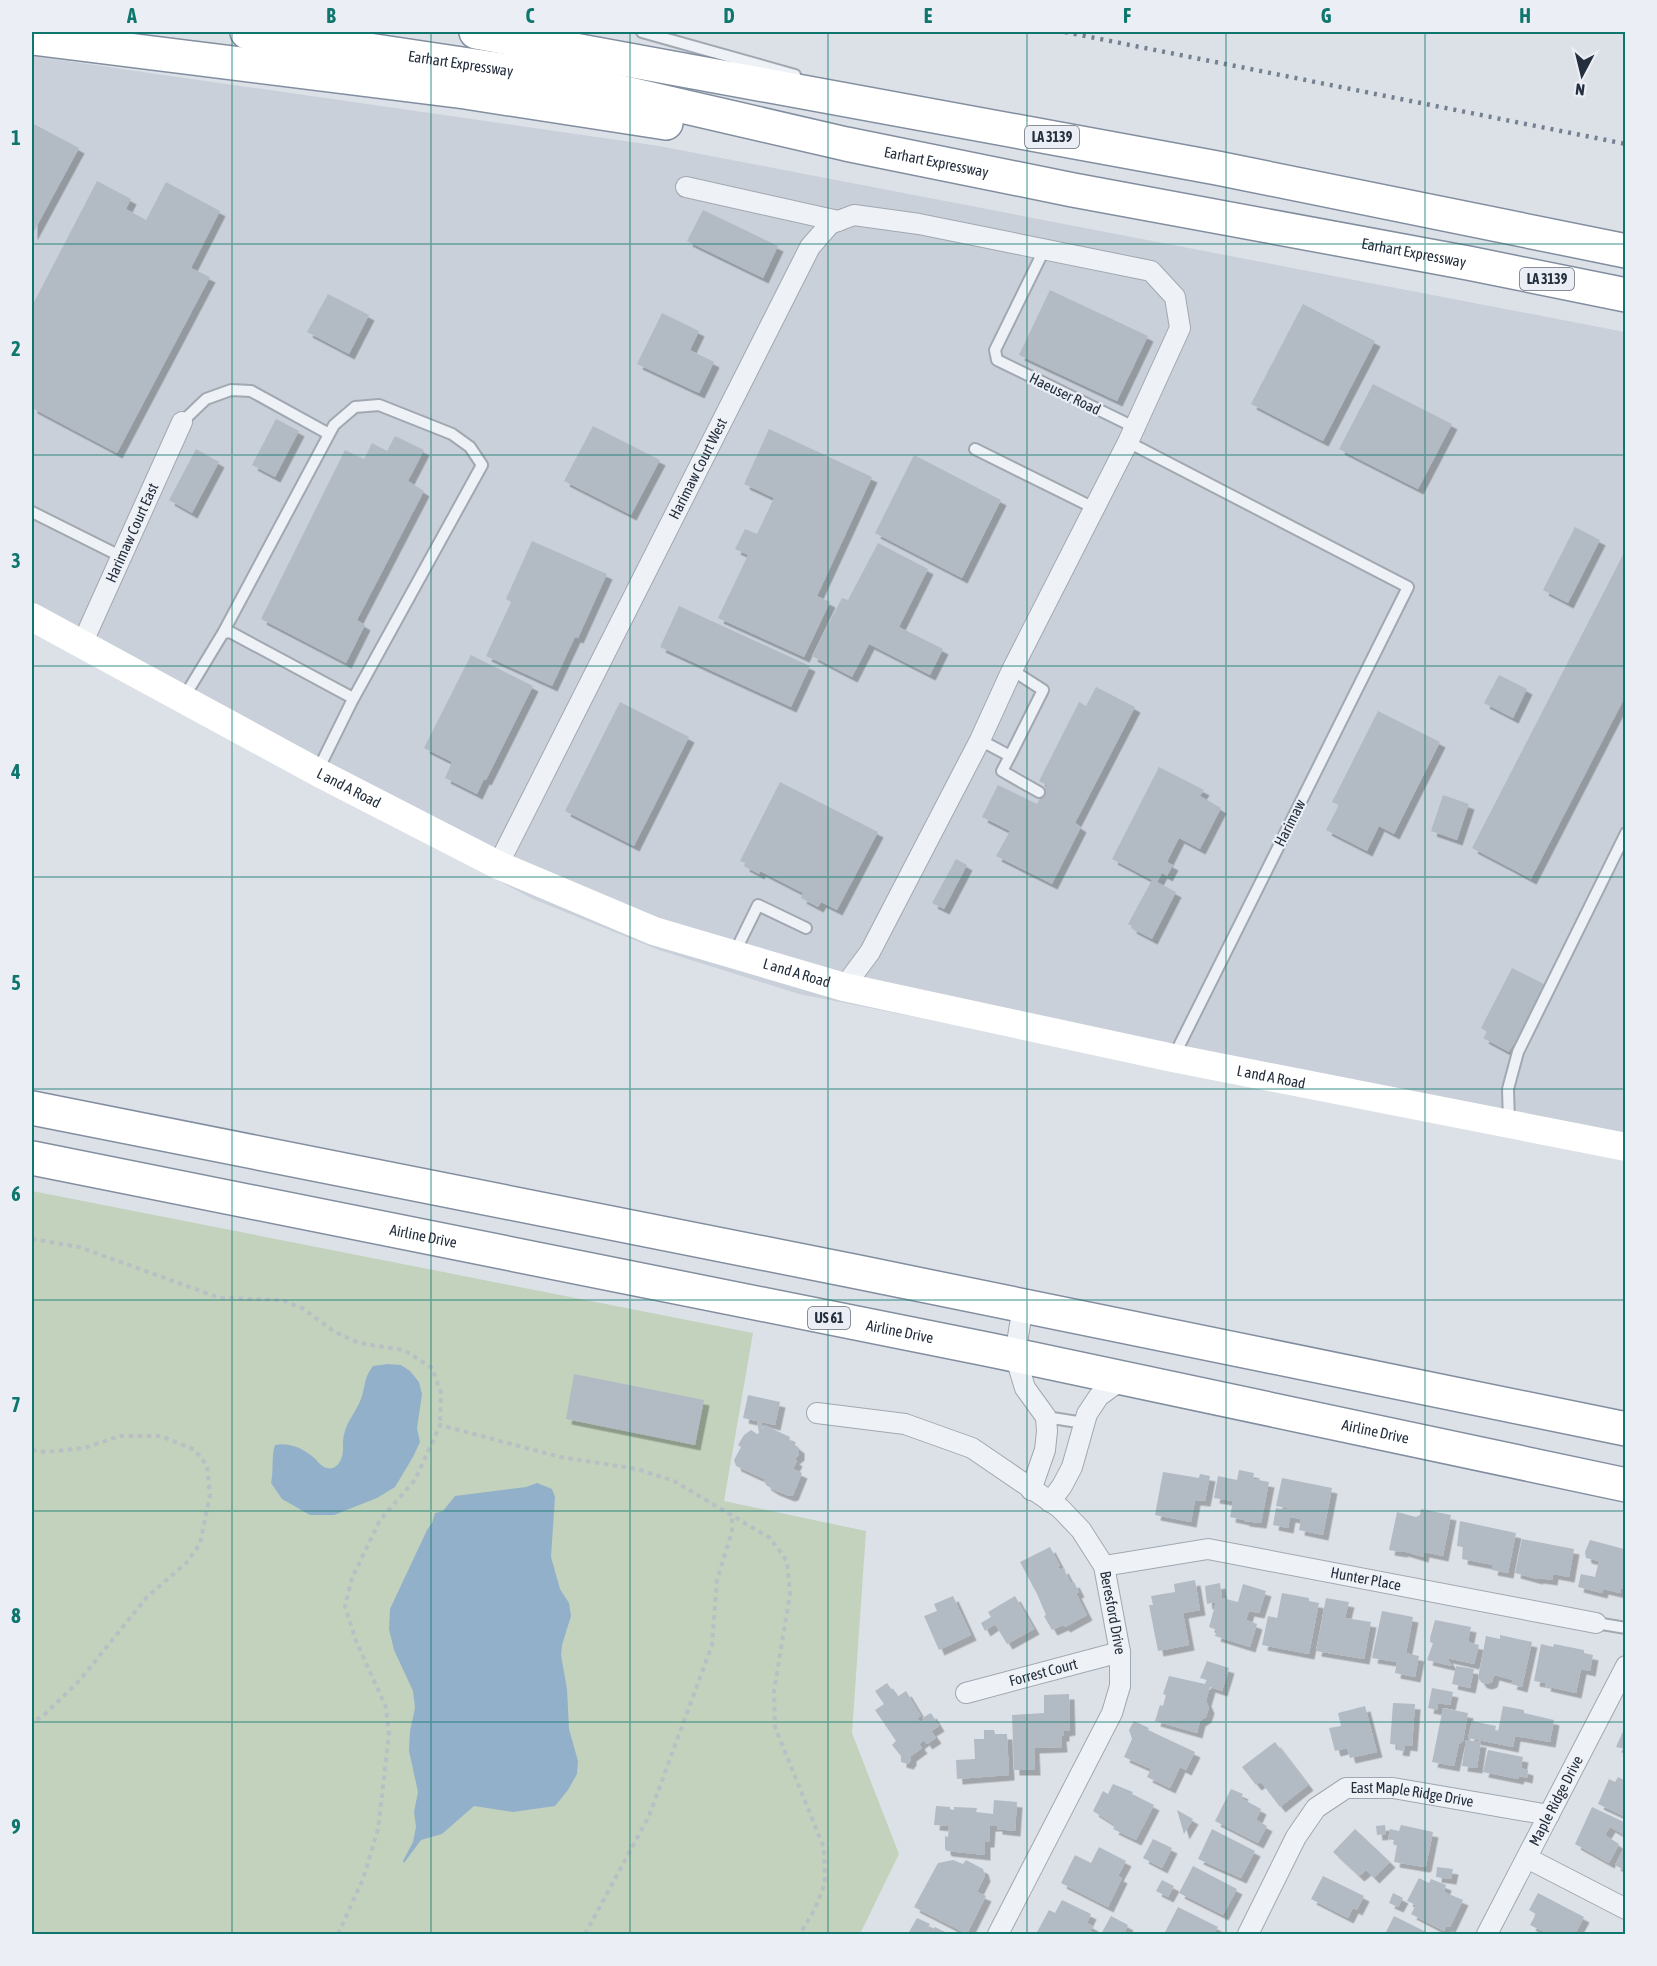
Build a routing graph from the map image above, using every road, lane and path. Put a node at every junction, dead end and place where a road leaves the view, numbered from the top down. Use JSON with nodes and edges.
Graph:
{"nodes":[{"id":1,"x":247,"y":32,"type":"edge"},
{"id":2,"x":476,"y":32,"type":"edge"},
{"id":3,"x":642,"y":32,"type":"edge"},
{"id":4,"x":32,"y":38,"type":"edge"},
{"id":5,"x":809,"y":79,"type":"dead end"},
{"id":6,"x":831,"y":86,"type":"dead end"},
{"id":7,"x":942,"y":117,"type":"junction"},
{"id":8,"x":846,"y":144,"type":"junction"},
{"id":9,"x":1217,"y":168,"type":"junction"},
{"id":10,"x":686,"y":187,"type":"dead end"},
{"id":11,"x":838,"y":221,"type":"junction"},
{"id":12,"x":1626,"y":228,"type":"edge"},
{"id":13,"x":1044,"y":249,"type":"junction"},
{"id":14,"x":1626,"y":251,"type":"edge"},
{"id":15,"x":1468,"y":263,"type":"junction"},
{"id":16,"x":1626,"y":295,"type":"edge"},
{"id":17,"x":1626,"y":315,"type":"edge"},
{"id":18,"x":182,"y":422,"type":"joint"},
{"id":19,"x":329,"y":434,"type":"junction"},
{"id":20,"x":1131,"y":434,"type":"junction"},
{"id":21,"x":975,"y":449,"type":"dead end"},
{"id":22,"x":1094,"y":508,"type":"junction"},
{"id":23,"x":32,"y":512,"type":"edge"},
{"id":24,"x":122,"y":557,"type":"junction"},
{"id":25,"x":1408,"y":587,"type":"joint"},
{"id":26,"x":32,"y":617,"type":"edge"},
{"id":27,"x":226,"y":632,"type":"junction"},
{"id":28,"x":82,"y":644,"type":"junction"},
{"id":29,"x":1012,"y":670,"type":"junction"},
{"id":30,"x":183,"y":699,"type":"junction"},
{"id":31,"x":351,"y":699,"type":"junction"},
{"id":32,"x":980,"y":740,"type":"junction"},
{"id":33,"x":1010,"y":756,"type":"junction"},
{"id":34,"x":317,"y":773,"type":"junction"},
{"id":35,"x":1039,"y":792,"type":"dead end"},
{"id":36,"x":1626,"y":833,"type":"edge"},
{"id":37,"x":498,"y":865,"type":"junction"},
{"id":38,"x":806,"y":928,"type":"dead end"},
{"id":39,"x":734,"y":954,"type":"junction"},
{"id":40,"x":844,"y":987,"type":"junction"},
{"id":41,"x":1173,"y":1058,"type":"junction"},
{"id":42,"x":32,"y":1108,"type":"edge"},
{"id":43,"x":1509,"y":1123,"type":"junction"},
{"id":44,"x":1626,"y":1147,"type":"edge"},
{"id":45,"x":32,"y":1158,"type":"edge"},
{"id":46,"x":291,"y":1159,"type":"junction"},
{"id":47,"x":285,"y":1209,"type":"junction"},
{"id":48,"x":32,"y":1239,"type":"edge"},
{"id":49,"x":696,"y":1240,"type":"junction"},
{"id":50,"x":688,"y":1290,"type":"junction"},
{"id":51,"x":1023,"y":1306,"type":"junction"},
{"id":52,"x":1015,"y":1355,"type":"junction"},
{"id":53,"x":1124,"y":1378,"type":"junction"},
{"id":54,"x":817,"y":1413,"type":"dead end"},
{"id":55,"x":1046,"y":1417,"type":"junction"},
{"id":56,"x":1084,"y":1423,"type":"junction"},
{"id":57,"x":440,"y":1425,"type":"junction"},
{"id":58,"x":1626,"y":1429,"type":"edge"},
{"id":59,"x":32,"y":1450,"type":"edge"},
{"id":60,"x":1626,"y":1485,"type":"edge"},
{"id":61,"x":1031,"y":1490,"type":"junction"},
{"id":62,"x":1050,"y":1502,"type":"junction"},
{"id":63,"x":732,"y":1515,"type":"junction"},
{"id":64,"x":1104,"y":1566,"type":"junction"},
{"id":65,"x":1596,"y":1623,"type":"joint"},
{"id":66,"x":1626,"y":1628,"type":"edge"},
{"id":67,"x":1120,"y":1652,"type":"junction"},
{"id":68,"x":1626,"y":1666,"type":"edge"},
{"id":69,"x":966,"y":1693,"type":"dead end"},
{"id":70,"x":32,"y":1722,"type":"edge"},
{"id":71,"x":1549,"y":1815,"type":"junction"},
{"id":72,"x":1527,"y":1858,"type":"junction"},
{"id":73,"x":1626,"y":1909,"type":"edge"},
{"id":74,"x":338,"y":1935,"type":"edge"},
{"id":75,"x":585,"y":1935,"type":"edge"},
{"id":76,"x":800,"y":1935,"type":"edge"},
{"id":77,"x":998,"y":1935,"type":"edge"},
{"id":78,"x":1248,"y":1935,"type":"edge"},
{"id":79,"x":1487,"y":1935,"type":"edge"}],
"edges":[{"from":1,"to":8,"type":"highway","name":"Earhart Expressway","number":"LA 3139"},
{"from":2,"to":7,"type":"highway","number":"LA 3139"},
{"from":3,"to":5,"type":"lane"},
{"from":4,"to":8,"type":"highway"},
{"from":6,"to":7,"type":"lane"},
{"from":7,"to":9,"type":"highway","number":"LA 3139"},
{"from":8,"to":15,"type":"highway","name":"Earhart Expressway","number":"LA 3139"},
{"from":9,"to":12,"type":"highway"},
{"from":9,"to":14,"type":"highway","number":"LA 3139"},
{"from":10,"to":11,"type":"street"},
{"from":11,"to":13,"type":"street"},
{"from":11,"to":37,"type":"street","name":"Harimaw Court West"},
{"from":13,"to":20,"type":"lane","name":"Haeuser Road"},
{"from":13,"to":20,"type":"street"},
{"from":15,"to":16,"type":"highway","name":"Earhart Expressway","number":"LA 3139"},
{"from":15,"to":17,"type":"highway"},
{"from":18,"to":19,"type":"lane"},
{"from":18,"to":24,"type":"street","name":"Harimaw Court East"},
{"from":19,"to":27,"type":"lane"},
{"from":19,"to":31,"type":"lane"},
{"from":20,"to":22,"type":"street"},
{"from":20,"to":25,"type":"lane","name":"Haeuser Road"},
{"from":21,"to":22,"type":"lane"},
{"from":22,"to":29,"type":"street"},
{"from":23,"to":24,"type":"lane"},
{"from":24,"to":28,"type":"street","name":"Harimaw Court East"},
{"from":25,"to":41,"type":"lane","name":"Harimaw"},
{"from":26,"to":28,"type":"street","name":"L and A Road"},
{"from":27,"to":30,"type":"lane"},
{"from":27,"to":31,"type":"lane"},
{"from":28,"to":30,"type":"street","name":"L and A Road"},
{"from":29,"to":32,"type":"street"},
{"from":29,"to":33,"type":"lane"},
{"from":30,"to":34,"type":"street","name":"L and A Road"},
{"from":31,"to":34,"type":"lane"},
{"from":32,"to":33,"type":"lane"},
{"from":32,"to":40,"type":"street"},
{"from":33,"to":35,"type":"lane"},
{"from":34,"to":37,"type":"street","name":"L and A Road"},
{"from":36,"to":43,"type":"lane"},
{"from":37,"to":39,"type":"street","name":"L and A Road"},
{"from":38,"to":39,"type":"lane"},
{"from":39,"to":40,"type":"street","name":"L and A Road"},
{"from":40,"to":41,"type":"street","name":"L and A Road"},
{"from":41,"to":43,"type":"street","name":"L and A Road"},
{"from":42,"to":46,"type":"highway"},
{"from":43,"to":44,"type":"street","name":"L and A Road"},
{"from":45,"to":47,"type":"highway","name":"Airline Drive","number":"US 61"},
{"from":46,"to":47,"type":"highway"},
{"from":46,"to":49,"type":"highway"},
{"from":47,"to":50,"type":"highway","name":"Airline Drive","number":"US 61"},
{"from":48,"to":57,"type":"path"},
{"from":49,"to":50,"type":"highway"},
{"from":49,"to":51,"type":"highway"},
{"from":50,"to":52,"type":"highway","name":"Airline Drive","number":"US 61"},
{"from":51,"to":52,"type":"street"},
{"from":51,"to":58,"type":"highway"},
{"from":52,"to":53,"type":"highway","name":"Airline Drive","number":"US 61"},
{"from":52,"to":55,"type":"street"},
{"from":53,"to":56,"type":"street"},
{"from":53,"to":60,"type":"highway","name":"Airline Drive","number":"US 61"},
{"from":54,"to":61,"type":"street","name":"Beresford Drive"},
{"from":55,"to":56,"type":"lane"},
{"from":55,"to":61,"type":"street"},
{"from":56,"to":62,"type":"street"},
{"from":57,"to":63,"type":"path"},
{"from":57,"to":74,"type":"path"},
{"from":59,"to":70,"type":"path"},
{"from":61,"to":62,"type":"street","name":"Beresford Drive"},
{"from":62,"to":64,"type":"street","name":"Beresford Drive"},
{"from":63,"to":75,"type":"path"},
{"from":63,"to":76,"type":"path"},
{"from":64,"to":65,"type":"street","name":"Hunter Place"},
{"from":64,"to":67,"type":"street","name":"Beresford Drive"},
{"from":65,"to":66,"type":"lane","name":"Hunter Place"},
{"from":67,"to":69,"type":"street","name":"Forrest Court"},
{"from":67,"to":77,"type":"street","name":"Beresford Drive"},
{"from":68,"to":71,"type":"street","name":"Maple Ridge Drive"},
{"from":71,"to":72,"type":"street","name":"Maple Ridge Drive"},
{"from":71,"to":78,"type":"street","name":"East Maple Ridge Drive"},
{"from":72,"to":73,"type":"street"},
{"from":72,"to":79,"type":"street","name":"Maple Ridge Drive"}]}
